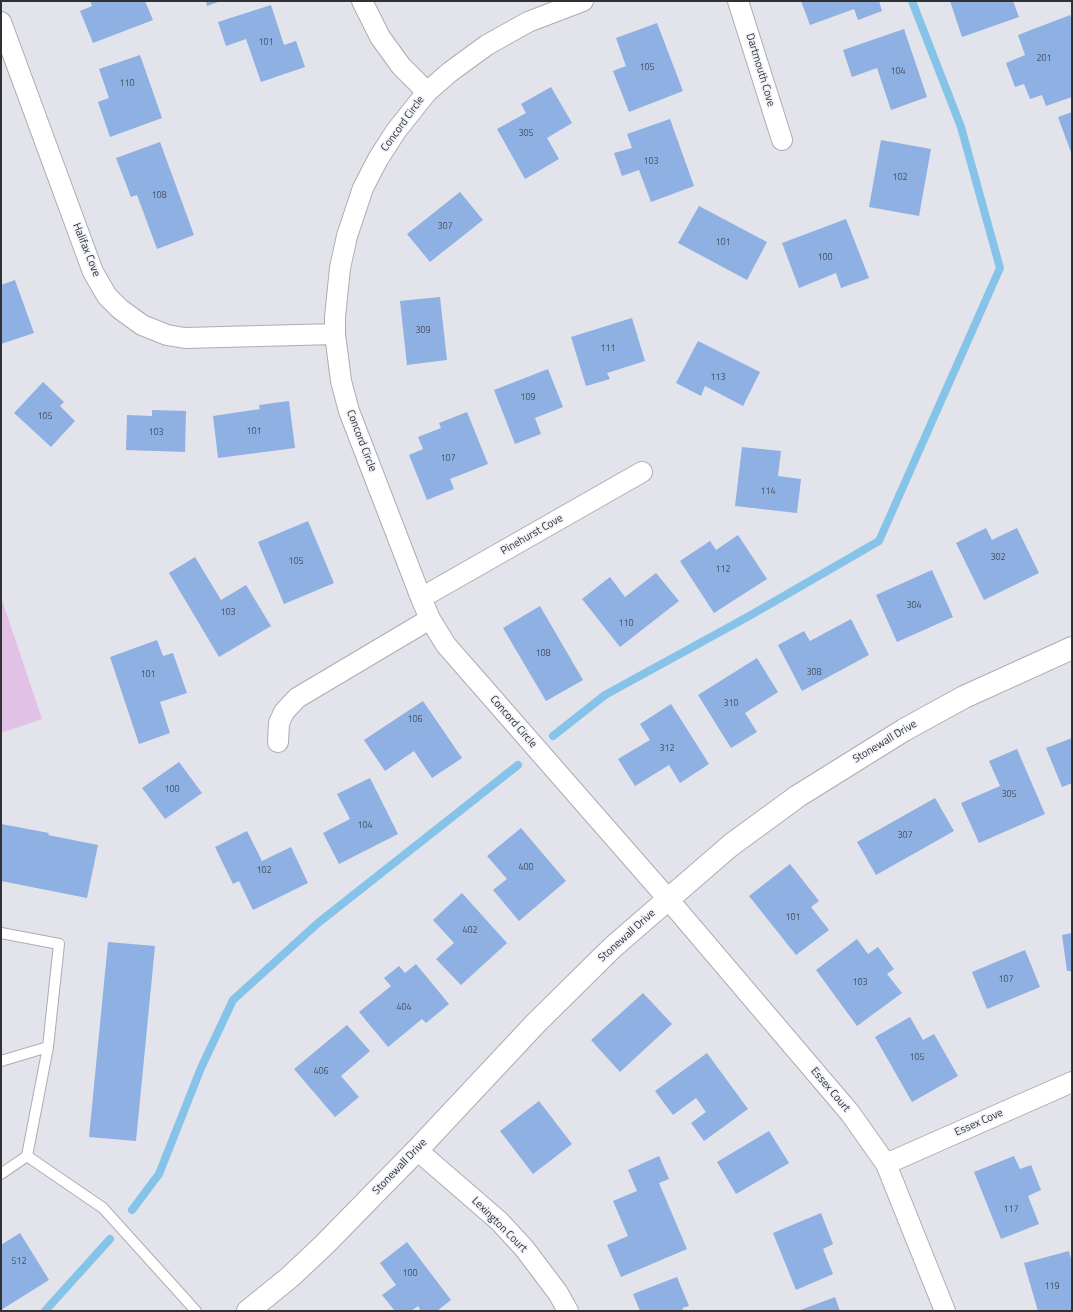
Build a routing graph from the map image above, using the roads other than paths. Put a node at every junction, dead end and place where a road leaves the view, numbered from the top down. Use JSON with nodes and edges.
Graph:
{"nodes":[{"id":1,"x":362,"y":1,"type":"edge"},
{"id":2,"x":583,"y":1,"type":"edge"},
{"id":3,"x":738,"y":1,"type":"edge"},
{"id":4,"x":1,"y":22,"type":"edge"},
{"id":5,"x":427,"y":92,"type":"junction"},
{"id":6,"x":782,"y":140,"type":"dead end"},
{"id":7,"x":335,"y":334,"type":"junction"},
{"id":8,"x":642,"y":472,"type":"dead end"},
{"id":9,"x":421,"y":598,"type":"junction"},
{"id":10,"x":430,"y":618,"type":"junction"},
{"id":11,"x":1072,"y":648,"type":"edge"},
{"id":12,"x":278,"y":742,"type":"dead end"},
{"id":13,"x":668,"y":899,"type":"junction"},
{"id":14,"x":1,"y":933,"type":"edge"},
{"id":15,"x":48,"y":1047,"type":"junction"},
{"id":16,"x":1,"y":1061,"type":"edge"},
{"id":17,"x":1072,"y":1082,"type":"edge"},
{"id":18,"x":418,"y":1150,"type":"junction"},
{"id":19,"x":27,"y":1156,"type":"junction"},
{"id":20,"x":886,"y":1164,"type":"junction"},
{"id":21,"x":1,"y":1174,"type":"edge"},
{"id":22,"x":196,"y":1311,"type":"edge"},
{"id":23,"x":248,"y":1311,"type":"edge"},
{"id":24,"x":568,"y":1311,"type":"edge"},
{"id":25,"x":945,"y":1311,"type":"edge"}],
"edges":[{"from":1,"to":5,"type":"street"},
{"from":2,"to":5,"type":"street","name":"Concord Circle"},
{"from":3,"to":6,"type":"street","name":"Dartmouth Cove"},
{"from":4,"to":7,"type":"street","name":"Halifax Cove"},
{"from":5,"to":7,"type":"street","name":"Concord Circle"},
{"from":7,"to":9,"type":"street","name":"Concord Circle"},
{"from":8,"to":9,"type":"street","name":"Pinehurst Cove"},
{"from":9,"to":10,"type":"street","name":"Concord Circle"},
{"from":10,"to":12,"type":"street"},
{"from":10,"to":13,"type":"street","name":"Concord Circle"},
{"from":11,"to":13,"type":"street","name":"Stonewall Drive"},
{"from":13,"to":18,"type":"street","name":"Stonewall Drive"},
{"from":13,"to":20,"type":"street","name":"Essex Court"},
{"from":14,"to":15,"type":"lane"},
{"from":15,"to":16,"type":"lane"},
{"from":15,"to":19,"type":"lane"},
{"from":17,"to":20,"type":"street","name":"Essex Cove"},
{"from":18,"to":23,"type":"street","name":"Stonewall Drive"},
{"from":18,"to":24,"type":"street","name":"Lexington Court"},
{"from":19,"to":21,"type":"lane"},
{"from":19,"to":22,"type":"lane"},
{"from":20,"to":25,"type":"street","name":"Essex Court"}]}
